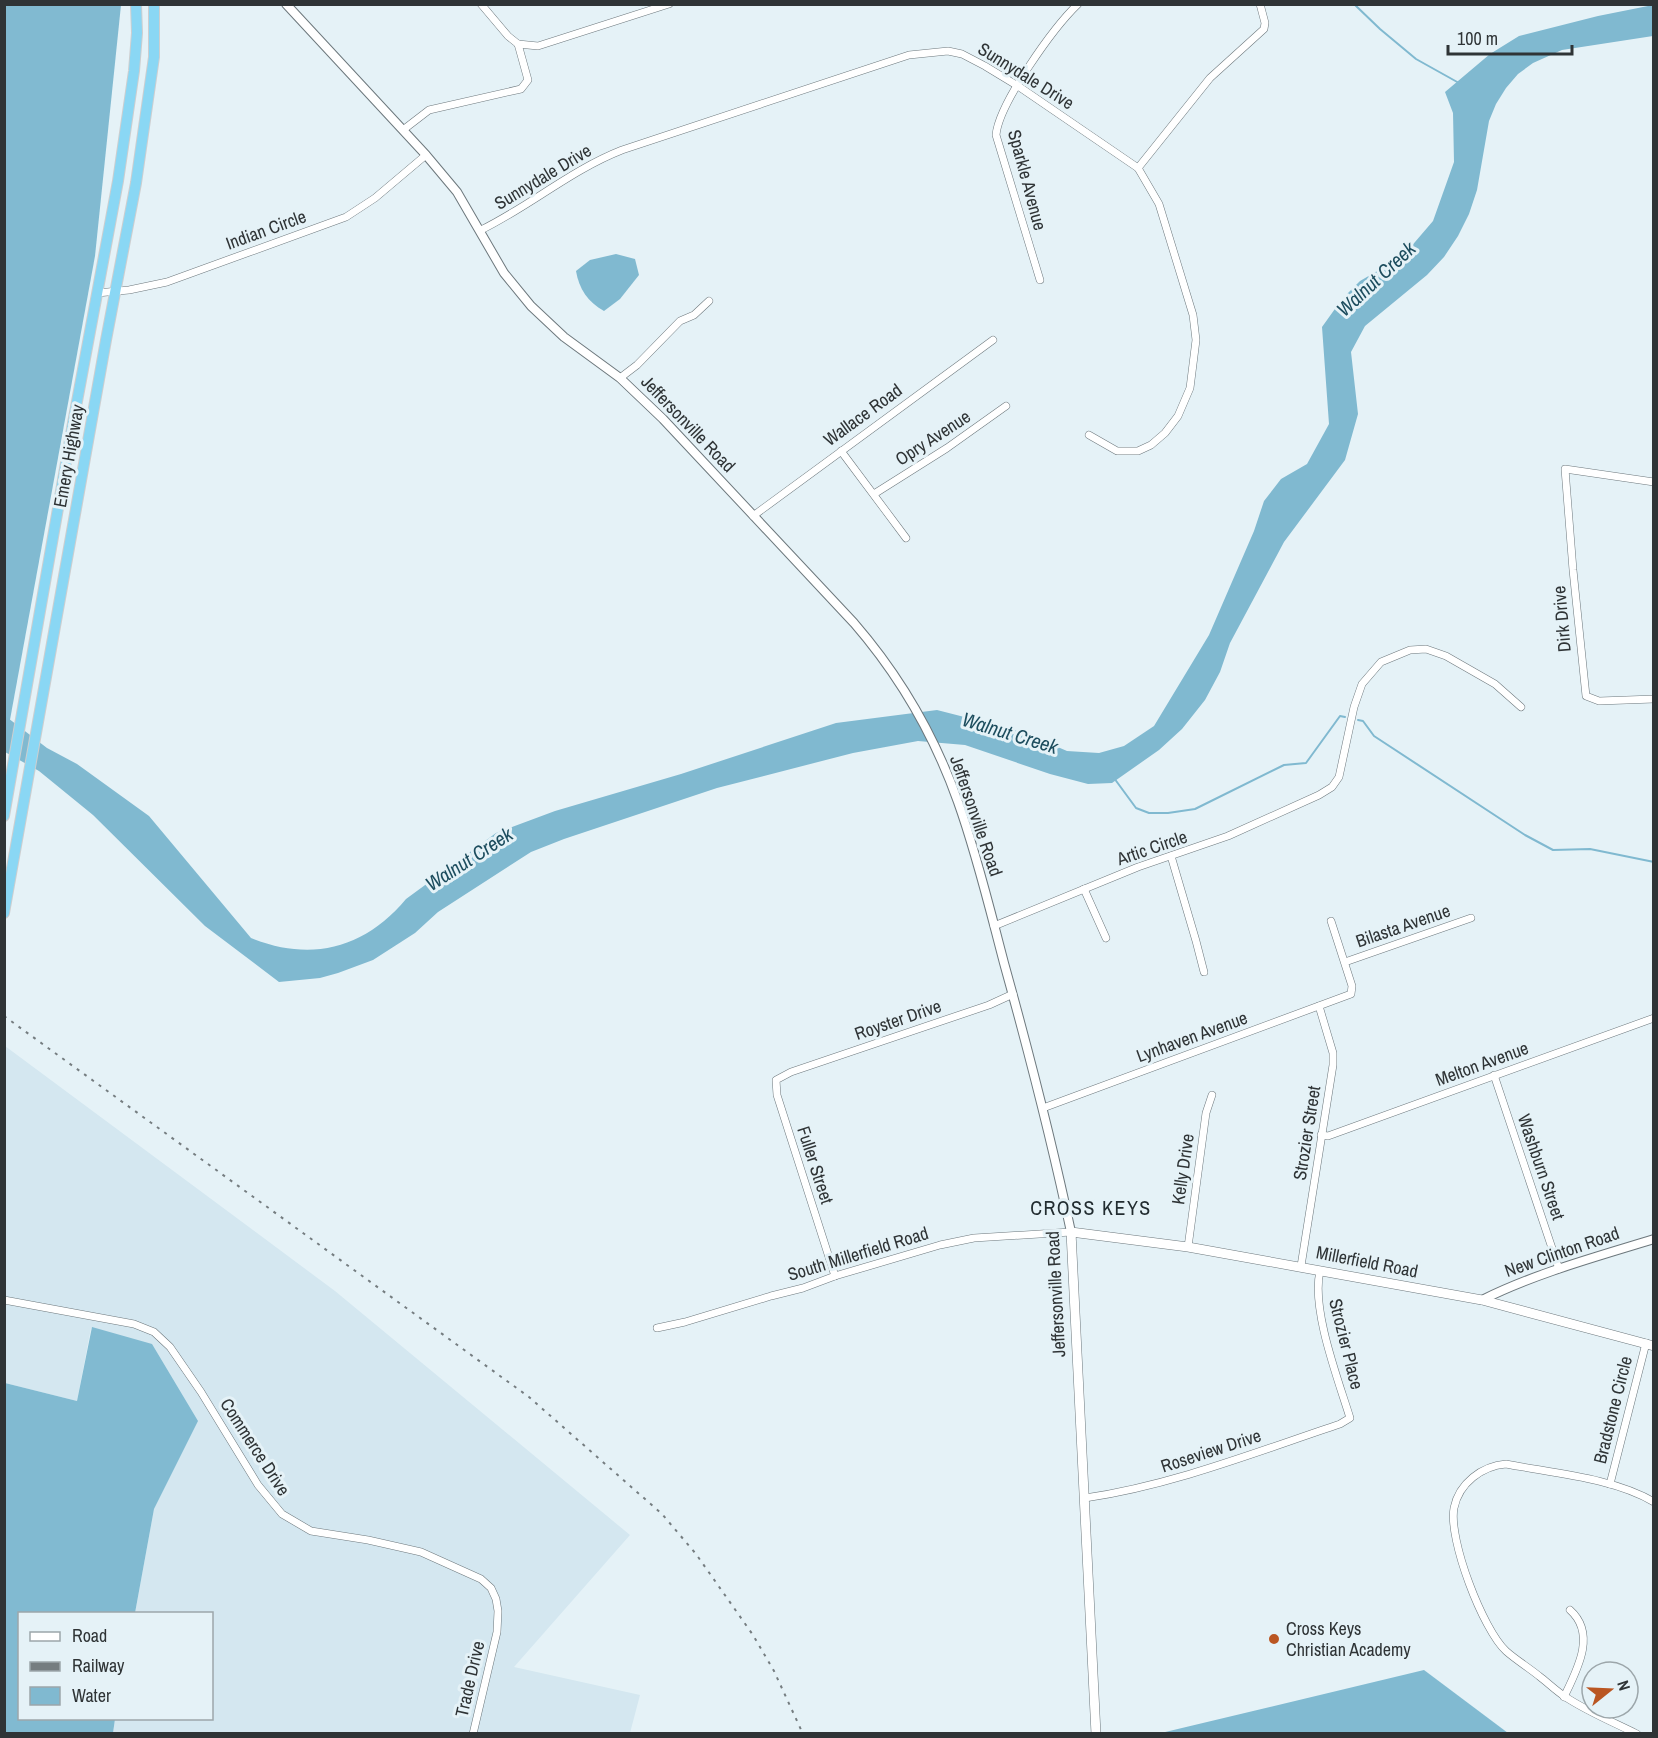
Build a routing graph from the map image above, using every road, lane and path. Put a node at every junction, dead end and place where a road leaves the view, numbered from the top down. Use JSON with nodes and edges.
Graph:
{"nodes":[{"id":1,"x":136,"y":4,"type":"edge"},
{"id":2,"x":154,"y":4,"type":"edge"},
{"id":3,"x":286,"y":4,"type":"edge"},
{"id":4,"x":481,"y":4,"type":"edge"},
{"id":5,"x":669,"y":4,"type":"edge"},
{"id":6,"x":1078,"y":4,"type":"edge"},
{"id":7,"x":1260,"y":4,"type":"edge"},
{"id":8,"x":518,"y":44,"type":"junction"},
{"id":9,"x":1018,"y":86,"type":"junction"},
{"id":10,"x":403,"y":130,"type":"junction"},
{"id":11,"x":426,"y":155,"type":"junction"},
{"id":12,"x":1138,"y":168,"type":"junction"},
{"id":13,"x":481,"y":230,"type":"junction"},
{"id":14,"x":1040,"y":280,"type":"dead end"},
{"id":15,"x":117,"y":290,"type":"junction"},
{"id":16,"x":97,"y":293,"type":"junction"},
{"id":17,"x":709,"y":301,"type":"dead end"},
{"id":18,"x":993,"y":340,"type":"dead end"},
{"id":19,"x":620,"y":378,"type":"junction"},
{"id":20,"x":1006,"y":405,"type":"dead end"},
{"id":21,"x":1089,"y":435,"type":"dead end"},
{"id":22,"x":841,"y":451,"type":"junction"},
{"id":23,"x":1653,"y":482,"type":"edge"},
{"id":24,"x":874,"y":494,"type":"junction"},
{"id":25,"x":753,"y":516,"type":"junction"},
{"id":26,"x":906,"y":538,"type":"dead end"},
{"id":27,"x":1653,"y":699,"type":"edge"},
{"id":28,"x":1521,"y":707,"type":"dead end"},
{"id":29,"x":4,"y":816,"type":"edge"},
{"id":30,"x":1171,"y":856,"type":"junction"},
{"id":31,"x":1084,"y":889,"type":"junction"},
{"id":32,"x":6,"y":890,"type":"edge"},
{"id":33,"x":4,"y":913,"type":"edge"},
{"id":34,"x":1471,"y":918,"type":"dead end"},
{"id":35,"x":1331,"y":921,"type":"dead end"},
{"id":36,"x":994,"y":926,"type":"junction"},
{"id":37,"x":1106,"y":938,"type":"dead end"},
{"id":38,"x":1345,"y":962,"type":"junction"},
{"id":39,"x":1204,"y":972,"type":"dead end"},
{"id":40,"x":1013,"y":994,"type":"junction"},
{"id":41,"x":1319,"y":1006,"type":"junction"},
{"id":42,"x":1653,"y":1018,"type":"edge"},
{"id":43,"x":791,"y":1072,"type":"joint"},
{"id":44,"x":1494,"y":1075,"type":"junction"},
{"id":45,"x":1212,"y":1095,"type":"dead end"},
{"id":46,"x":1043,"y":1108,"type":"junction"},
{"id":47,"x":1321,"y":1136,"type":"junction"},
{"id":48,"x":1071,"y":1232,"type":"junction"},
{"id":49,"x":1653,"y":1239,"type":"edge"},
{"id":50,"x":1188,"y":1246,"type":"junction"},
{"id":51,"x":1301,"y":1266,"type":"junction"},
{"id":52,"x":1559,"y":1269,"type":"junction"},
{"id":53,"x":1320,"y":1271,"type":"junction"},
{"id":54,"x":835,"y":1276,"type":"junction"},
{"id":55,"x":4,"y":1300,"type":"edge"},
{"id":56,"x":1482,"y":1300,"type":"junction"},
{"id":57,"x":657,"y":1328,"type":"dead end"},
{"id":58,"x":1650,"y":1345,"type":"edge"},
{"id":59,"x":1344,"y":1422,"type":"joint"},
{"id":60,"x":1610,"y":1484,"type":"junction"},
{"id":61,"x":1084,"y":1498,"type":"junction"},
{"id":62,"x":1653,"y":1503,"type":"edge"},
{"id":63,"x":1570,"y":1610,"type":"dead end"},
{"id":64,"x":497,"y":1632,"type":"joint"},
{"id":65,"x":1564,"y":1697,"type":"junction"},
{"id":66,"x":473,"y":1734,"type":"edge"},
{"id":67,"x":1096,"y":1734,"type":"edge"},
{"id":68,"x":1637,"y":1734,"type":"edge"}],
"edges":[{"from":1,"to":16,"type":"highway","name":"Emery Highway"},
{"from":2,"to":15,"type":"highway","name":"Emery Highway"},
{"from":3,"to":10,"type":"street","name":"Jeffersonville Road"},
{"from":4,"to":8,"type":"street"},
{"from":5,"to":8,"type":"street"},
{"from":6,"to":9,"type":"street","name":"Sparkle Avenue"},
{"from":7,"to":12,"type":"street"},
{"from":8,"to":10,"type":"street"},
{"from":9,"to":12,"type":"street","name":"Sunnydale Drive"},
{"from":9,"to":13,"type":"street","name":"Sunnydale Drive"},
{"from":9,"to":14,"type":"street","name":"Sparkle Avenue"},
{"from":10,"to":11,"type":"street","name":"Jeffersonville Road"},
{"from":11,"to":13,"type":"street","name":"Jeffersonville Road"},
{"from":11,"to":15,"type":"street","name":"Indian Circle"},
{"from":12,"to":21,"type":"street","name":"Sunnydale Drive"},
{"from":13,"to":19,"type":"street","name":"Jeffersonville Road"},
{"from":15,"to":16,"type":"street","name":"Indian Circle"},
{"from":15,"to":32,"type":"highway","name":"Emery Highway"},
{"from":16,"to":29,"type":"highway","name":"Emery Highway"},
{"from":17,"to":19,"type":"street"},
{"from":18,"to":22,"type":"street","name":"Wallace Road"},
{"from":19,"to":25,"type":"street","name":"Jeffersonville Road"},
{"from":20,"to":24,"type":"street","name":"Opry Avenue"},
{"from":22,"to":24,"type":"street"},
{"from":22,"to":25,"type":"street","name":"Wallace Road"},
{"from":23,"to":27,"type":"street","name":"Dirk Drive"},
{"from":24,"to":26,"type":"street"},
{"from":25,"to":36,"type":"street","name":"Jeffersonville Road"},
{"from":28,"to":30,"type":"street","name":"Artic Circle"},
{"from":30,"to":31,"type":"street","name":"Artic Circle"},
{"from":30,"to":39,"type":"street"},
{"from":31,"to":36,"type":"street","name":"Artic Circle"},
{"from":31,"to":37,"type":"street"},
{"from":32,"to":33,"type":"highway","name":"Emery Highway"},
{"from":34,"to":38,"type":"street","name":"Bilasta Avenue"},
{"from":35,"to":38,"type":"street"},
{"from":36,"to":40,"type":"street","name":"Jeffersonville Road"},
{"from":38,"to":41,"type":"street","name":"Lynhaven Avenue"},
{"from":40,"to":43,"type":"street","name":"Royster Drive"},
{"from":40,"to":46,"type":"street","name":"Jeffersonville Road"},
{"from":41,"to":46,"type":"street","name":"Lynhaven Avenue"},
{"from":41,"to":47,"type":"street","name":"Strozier Street"},
{"from":42,"to":44,"type":"street","name":"Melton Avenue"},
{"from":43,"to":54,"type":"street","name":"Fuller Street"},
{"from":44,"to":47,"type":"street","name":"Melton Avenue"},
{"from":44,"to":52,"type":"street","name":"Washburn Street"},
{"from":45,"to":50,"type":"street","name":"Kelly Drive"},
{"from":46,"to":48,"type":"street","name":"Jeffersonville Road"},
{"from":47,"to":51,"type":"street","name":"Strozier Street"},
{"from":48,"to":50,"type":"main road","name":"Millerfield Road"},
{"from":48,"to":54,"type":"street","name":"South Millerfield Road"},
{"from":48,"to":61,"type":"main road","name":"Jeffersonville Road"},
{"from":49,"to":52,"type":"street","name":"New Clinton Road"},
{"from":50,"to":51,"type":"main road","name":"Millerfield Road"},
{"from":51,"to":53,"type":"main road","name":"Millerfield Road"},
{"from":52,"to":56,"type":"street","name":"New Clinton Road"},
{"from":53,"to":56,"type":"main road","name":"Millerfield Road"},
{"from":53,"to":59,"type":"street","name":"Strozier Place"},
{"from":54,"to":57,"type":"street","name":"South Millerfield Road"},
{"from":55,"to":64,"type":"street","name":"Commerce Drive"},
{"from":56,"to":58,"type":"main road","name":"Millerfield Road"},
{"from":58,"to":60,"type":"street","name":"Bradstone Circle"},
{"from":59,"to":61,"type":"street","name":"Roseview Drive"},
{"from":60,"to":62,"type":"street","name":"Bradstone Circle"},
{"from":60,"to":65,"type":"street","name":"Bradstone Circle"},
{"from":61,"to":67,"type":"main road","name":"Jeffersonville Road"},
{"from":63,"to":65,"type":"street"},
{"from":64,"to":66,"type":"street","name":"Trade Drive"},
{"from":65,"to":68,"type":"street","name":"Bradstone Circle"}]}
